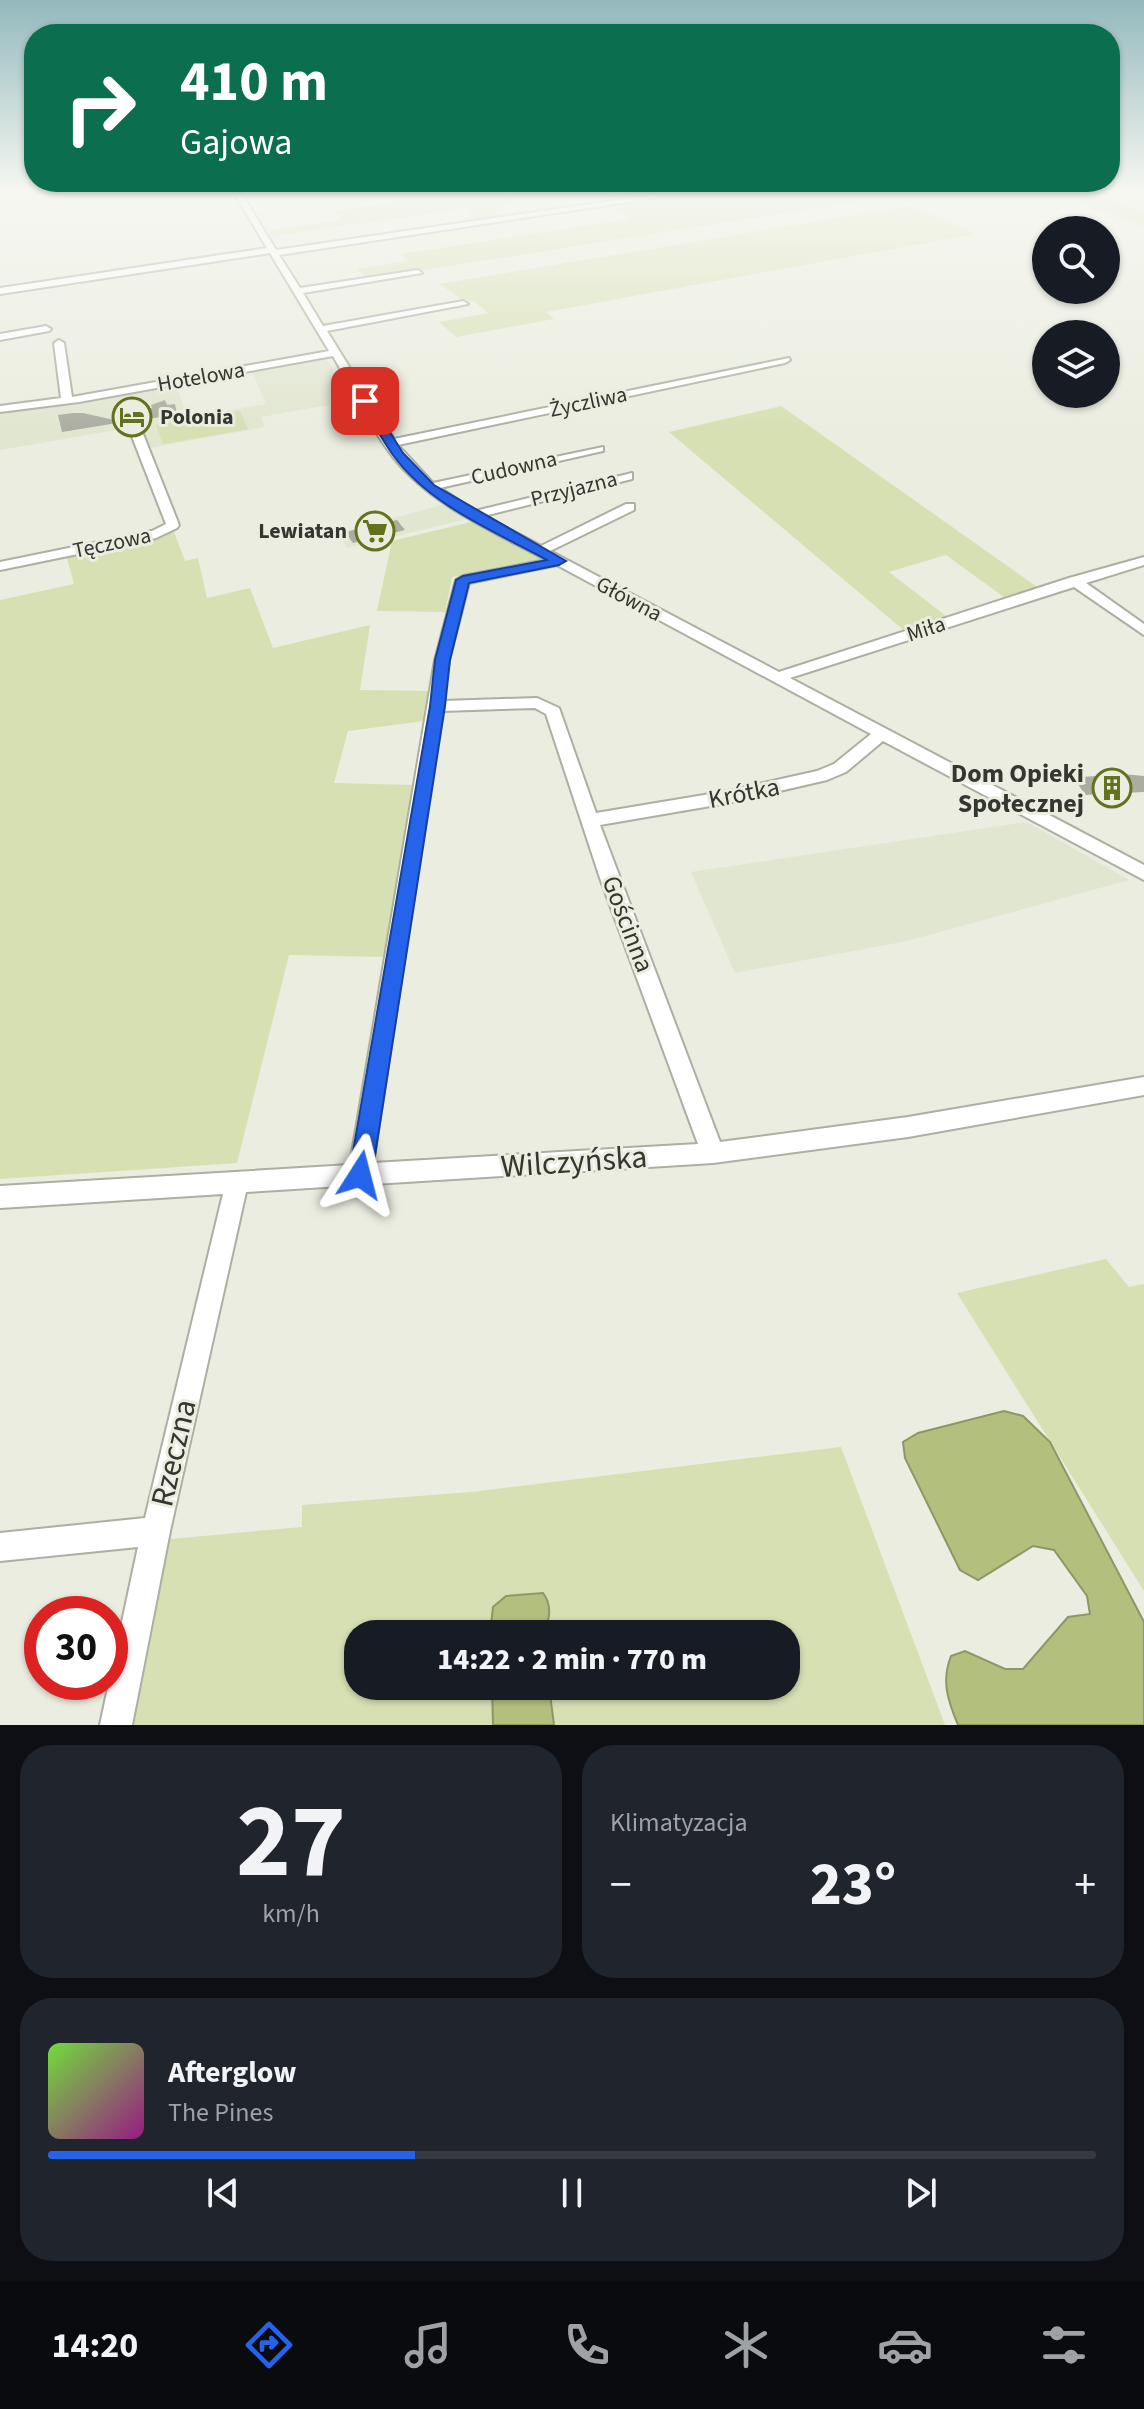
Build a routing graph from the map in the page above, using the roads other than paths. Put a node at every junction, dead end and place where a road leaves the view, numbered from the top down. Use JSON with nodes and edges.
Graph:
{"nodes":[{"id":1,"x":133,"y":272,"type":"edge"},
{"id":2,"x":286,"y":272,"type":"edge"},
{"id":3,"x":418,"y":273,"type":"dead end"},
{"id":4,"x":0,"y":291,"type":"edge"},
{"id":5,"x":298,"y":291,"type":"junction"},
{"id":6,"x":463,"y":304,"type":"dead end"},
{"id":7,"x":46,"y":329,"type":"dead end"},
{"id":8,"x":321,"y":329,"type":"junction"},
{"id":9,"x":0,"y":337,"type":"edge"},
{"id":10,"x":59,"y":343,"type":"dead end"},
{"id":11,"x":335,"y":353,"type":"junction"},
{"id":12,"x":785,"y":360,"type":"dead end"},
{"id":13,"x":67,"y":400,"type":"junction"},
{"id":14,"x":0,"y":409,"type":"edge"},
{"id":15,"x":137,"y":434,"type":"dead end"},
{"id":16,"x":391,"y":443,"type":"junction"},
{"id":17,"x":599,"y":449,"type":"dead end"},
{"id":18,"x":628,"y":476,"type":"dead end"},
{"id":19,"x":430,"y":487,"type":"junction"},
{"id":20,"x":630,"y":507,"type":"dead end"},
{"id":21,"x":473,"y":515,"type":"junction"},
{"id":22,"x":541,"y":551,"type":"junction"},
{"id":23,"x":559,"y":561,"type":"junction"},
{"id":24,"x":1144,"y":561,"type":"edge"},
{"id":25,"x":0,"y":566,"type":"edge"},
{"id":26,"x":1074,"y":581,"type":"junction"},
{"id":27,"x":1144,"y":631,"type":"edge"},
{"id":28,"x":779,"y":678,"type":"junction"},
{"id":29,"x":438,"y":706,"type":"junction"},
{"id":30,"x":882,"y":734,"type":"junction"},
{"id":31,"x":592,"y":820,"type":"junction"},
{"id":32,"x":1144,"y":873,"type":"edge"},
{"id":33,"x":1144,"y":1086,"type":"edge"},
{"id":34,"x":713,"y":1153,"type":"junction"},
{"id":35,"x":360,"y":1175,"type":"junction"},
{"id":36,"x":237,"y":1182,"type":"junction"},
{"id":37,"x":0,"y":1197,"type":"edge"},
{"id":38,"x":156,"y":1531,"type":"junction"},
{"id":39,"x":0,"y":1547,"type":"edge"},
{"id":40,"x":116,"y":1725,"type":"edge"}],
"edges":[{"from":1,"to":4,"type":"street"},
{"from":2,"to":5,"type":"street","name":"Główna"},
{"from":3,"to":5,"type":"street"},
{"from":5,"to":8,"type":"street","name":"Główna"},
{"from":6,"to":8,"type":"street"},
{"from":7,"to":9,"type":"street"},
{"from":8,"to":11,"type":"street","name":"Główna"},
{"from":10,"to":13,"type":"street"},
{"from":11,"to":13,"type":"street","name":"Hotelowa"},
{"from":11,"to":16,"type":"street","name":"Główna"},
{"from":12,"to":16,"type":"street","name":"Życzliwa"},
{"from":13,"to":14,"type":"street","name":"Hotelowa"},
{"from":15,"to":25,"type":"street","name":"Tęczowa"},
{"from":16,"to":19,"type":"street","name":"Główna"},
{"from":17,"to":19,"type":"street","name":"Cudowna"},
{"from":18,"to":21,"type":"street","name":"Przyjazna"},
{"from":19,"to":21,"type":"street","name":"Główna"},
{"from":20,"to":22,"type":"street"},
{"from":21,"to":22,"type":"street","name":"Główna"},
{"from":22,"to":23,"type":"street","name":"Główna"},
{"from":23,"to":28,"type":"street","name":"Główna"},
{"from":23,"to":29,"type":"street"},
{"from":24,"to":26,"type":"street","name":"Miła"},
{"from":26,"to":27,"type":"street"},
{"from":26,"to":28,"type":"street","name":"Miła"},
{"from":28,"to":30,"type":"street","name":"Główna"},
{"from":29,"to":31,"type":"street","name":"Gościnna"},
{"from":29,"to":35,"type":"street"},
{"from":30,"to":31,"type":"street","name":"Krótka"},
{"from":30,"to":32,"type":"street","name":"Główna"},
{"from":31,"to":34,"type":"street","name":"Gościnna"},
{"from":33,"to":34,"type":"street","name":"Wilczyńska"},
{"from":34,"to":35,"type":"street","name":"Wilczyńska"},
{"from":35,"to":36,"type":"street","name":"Wilczyńska"},
{"from":36,"to":37,"type":"street","name":"Wilczyńska"},
{"from":36,"to":38,"type":"street","name":"Rzeczna"},
{"from":38,"to":39,"type":"street"},
{"from":38,"to":40,"type":"street","name":"Rzeczna"}]}
